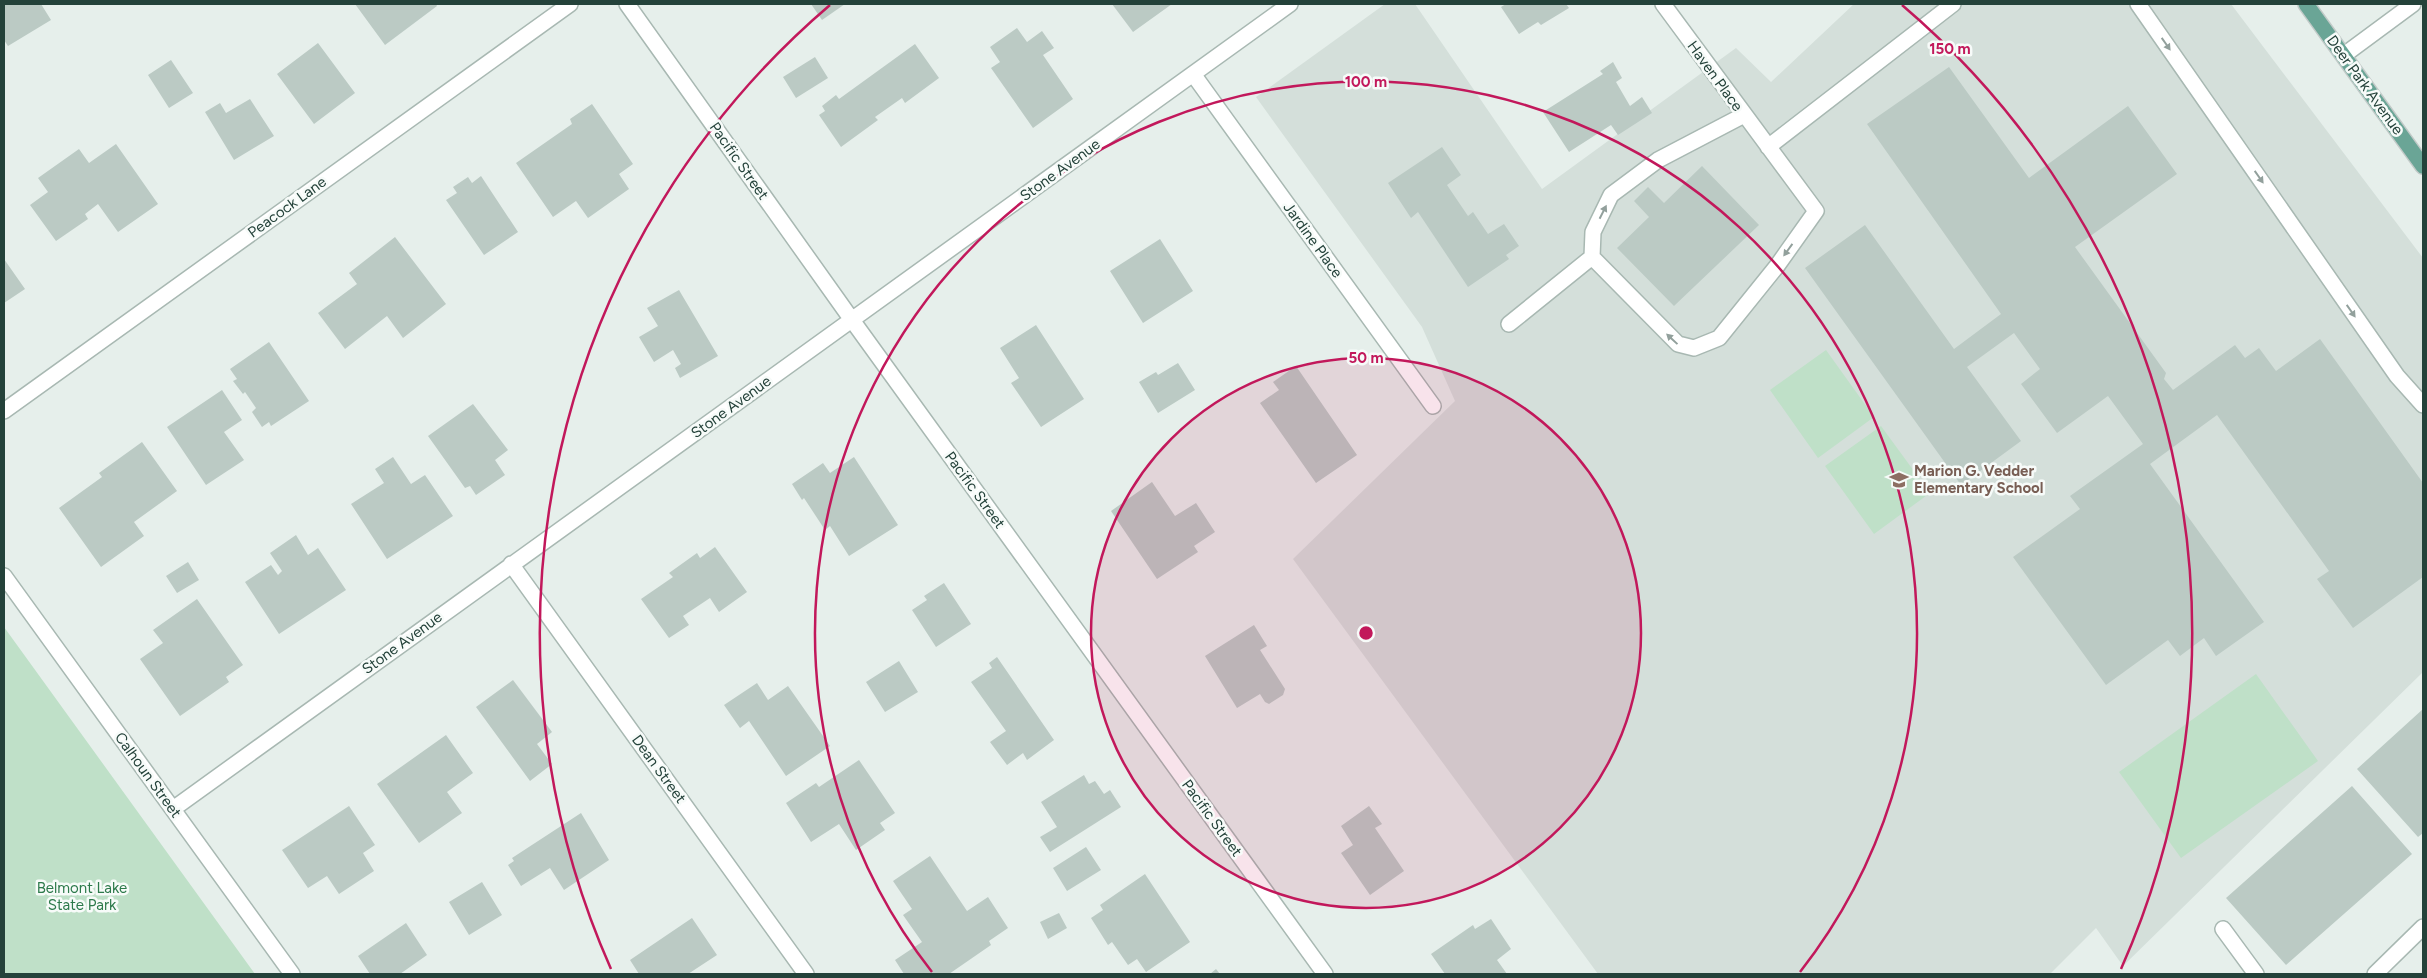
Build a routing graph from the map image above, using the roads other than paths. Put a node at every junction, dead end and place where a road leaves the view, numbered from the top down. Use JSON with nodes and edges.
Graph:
{"nodes":[{"id":1,"x":570,"y":4,"type":"edge"},
{"id":2,"x":627,"y":4,"type":"edge"},
{"id":3,"x":1290,"y":4,"type":"edge"},
{"id":4,"x":1663,"y":4,"type":"edge"},
{"id":5,"x":1953,"y":4,"type":"edge"},
{"id":6,"x":2138,"y":4,"type":"edge"},
{"id":7,"x":2306,"y":4,"type":"edge"},
{"id":8,"x":2413,"y":4,"type":"edge"},
{"id":9,"x":2344,"y":55,"type":"junction"},
{"id":10,"x":1193,"y":74,"type":"junction"},
{"id":11,"x":1744,"y":115,"type":"junction"},
{"id":12,"x":1768,"y":147,"type":"junction"},
{"id":13,"x":2423,"y":166,"type":"edge"},
{"id":14,"x":1592,"y":257,"type":"junction"},
{"id":15,"x":852,"y":320,"type":"junction"},
{"id":16,"x":1509,"y":324,"type":"dead end"},
{"id":17,"x":2423,"y":404,"type":"edge"},
{"id":18,"x":1433,"y":406,"type":"dead end"},
{"id":19,"x":4,"y":411,"type":"edge"},
{"id":20,"x":512,"y":564,"type":"junction"},
{"id":21,"x":4,"y":576,"type":"edge"},
{"id":22,"x":172,"y":809,"type":"junction"},
{"id":23,"x":2423,"y":927,"type":"edge"},
{"id":24,"x":2223,"y":929,"type":"dead end"},
{"id":25,"x":292,"y":974,"type":"edge"},
{"id":26,"x":806,"y":974,"type":"edge"},
{"id":27,"x":1325,"y":974,"type":"edge"},
{"id":28,"x":2256,"y":974,"type":"edge"},
{"id":29,"x":2375,"y":974,"type":"edge"}],
"edges":[{"from":1,"to":19,"type":"street","name":"Peacock Lane"},
{"from":2,"to":15,"type":"street","name":"Pacific Street"},
{"from":3,"to":10,"type":"street","name":"Stone Avenue"},
{"from":4,"to":11,"type":"street","name":"Haven Place"},
{"from":5,"to":12,"type":"street"},
{"from":6,"to":17,"type":"street","one_way":true},
{"from":7,"to":9,"type":"main road","name":"Deer Park Avenue"},
{"from":8,"to":9,"type":"street"},
{"from":9,"to":13,"type":"main road","name":"Deer Park Avenue"},
{"from":10,"to":15,"type":"street","name":"Stone Avenue"},
{"from":10,"to":18,"type":"street","name":"Jardine Place"},
{"from":11,"to":12,"type":"street","name":"Haven Place"},
{"from":14,"to":11,"type":"street","one_way":true},
{"from":12,"to":14,"type":"street","name":"Haven Place","one_way":true},
{"from":14,"to":16,"type":"street"},
{"from":15,"to":20,"type":"street","name":"Stone Avenue"},
{"from":15,"to":27,"type":"street","name":"Pacific Street"},
{"from":20,"to":22,"type":"street","name":"Stone Avenue"},
{"from":20,"to":26,"type":"street","name":"Dean Street"},
{"from":21,"to":22,"type":"street","name":"Calhoun Street"},
{"from":22,"to":25,"type":"street","name":"Calhoun Street"},
{"from":23,"to":29,"type":"street"},
{"from":24,"to":28,"type":"street"}]}
